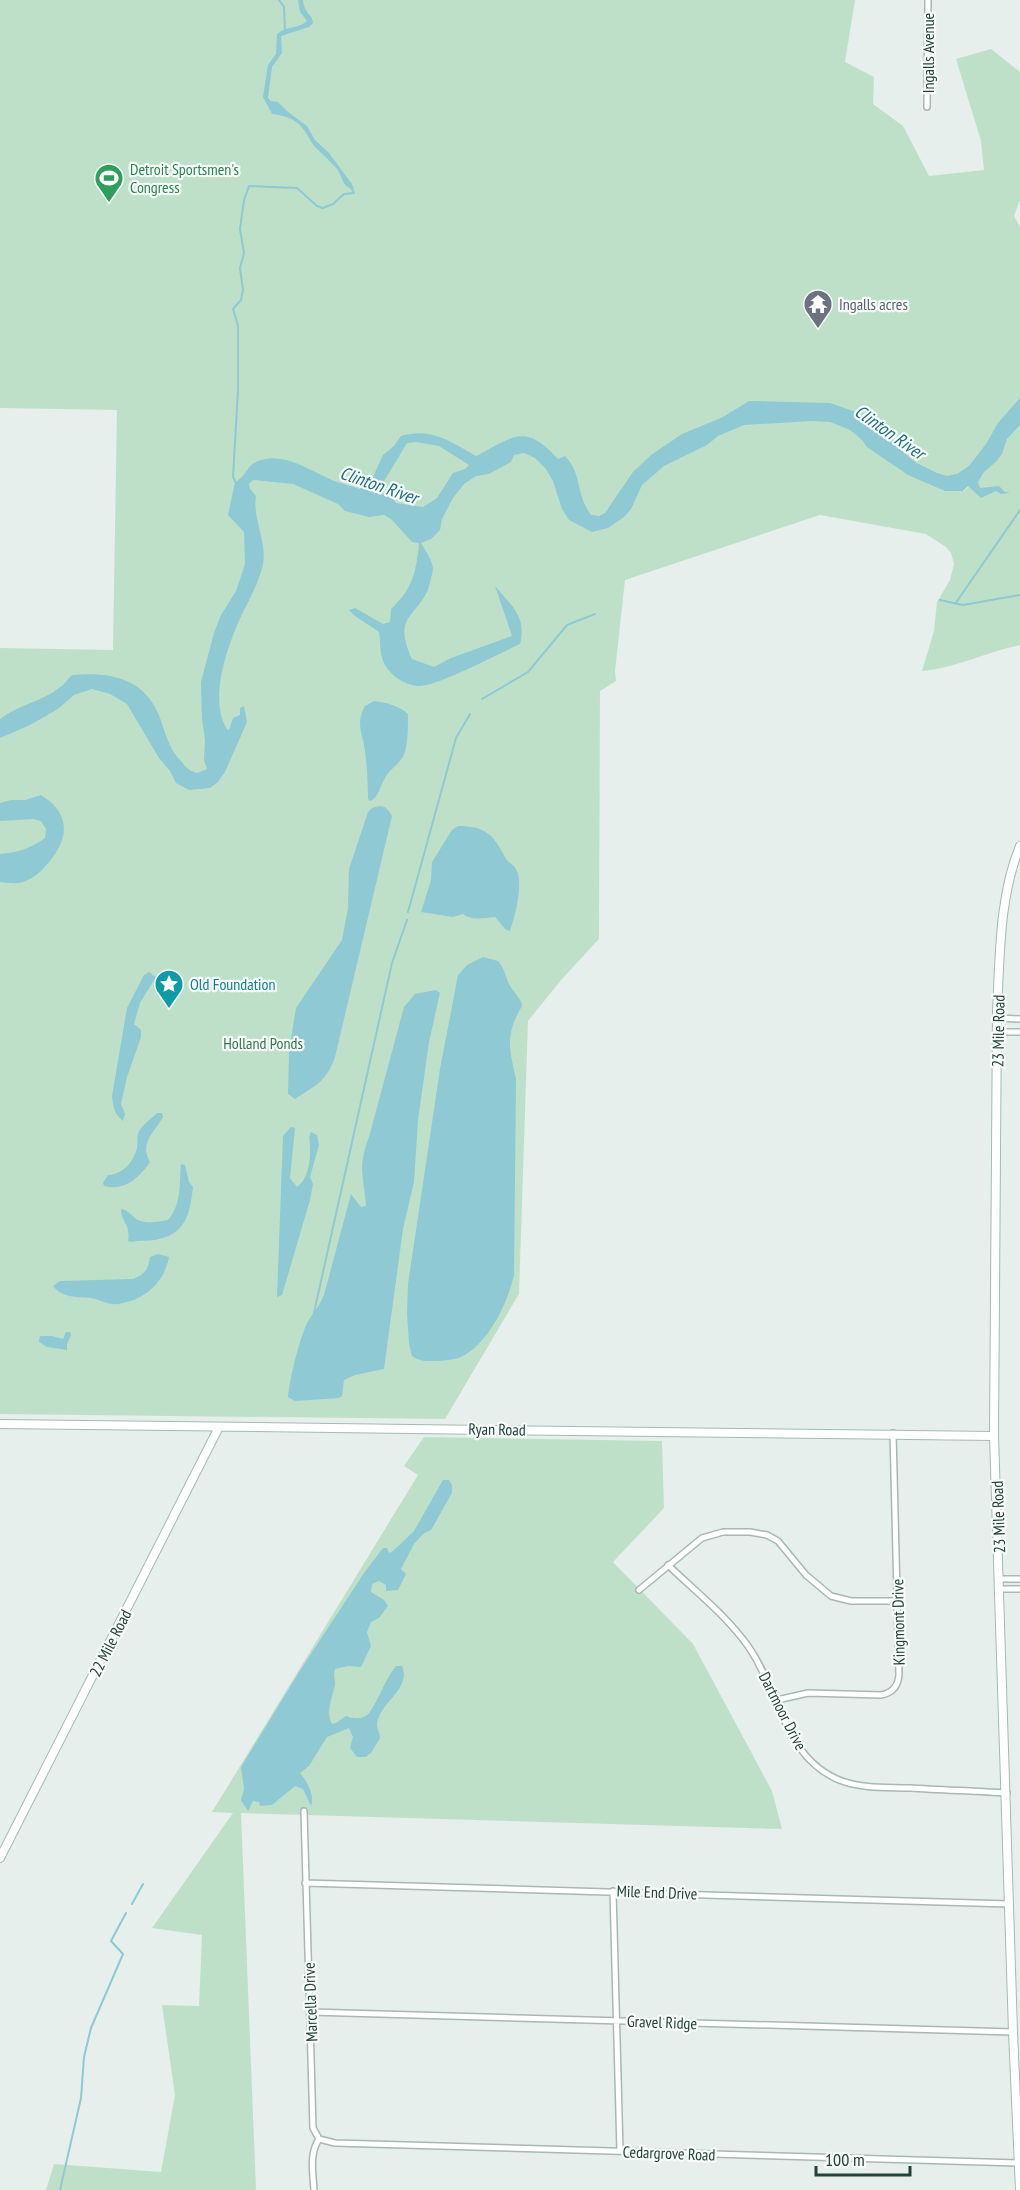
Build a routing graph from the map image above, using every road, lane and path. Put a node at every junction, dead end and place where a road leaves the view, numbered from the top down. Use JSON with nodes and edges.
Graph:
{"nodes":[{"id":1,"x":928,"y":0,"type":"edge"},
{"id":2,"x":927,"y":107,"type":"dead end"},
{"id":3,"x":1020,"y":846,"type":"edge"},
{"id":4,"x":997,"y":1018,"type":"junction"},
{"id":5,"x":1020,"y":1019,"type":"edge"},
{"id":6,"x":997,"y":1032,"type":"junction"},
{"id":7,"x":1020,"y":1032,"type":"edge"},
{"id":8,"x":0,"y":1424,"type":"edge"},
{"id":9,"x":219,"y":1427,"type":"junction"},
{"id":10,"x":893,"y":1433,"type":"junction"},
{"id":11,"x":994,"y":1436,"type":"junction"},
{"id":12,"x":668,"y":1565,"type":"junction"},
{"id":13,"x":1000,"y":1579,"type":"junction"},
{"id":14,"x":1020,"y":1579,"type":"edge"},
{"id":15,"x":1001,"y":1589,"type":"junction"},
{"id":16,"x":1020,"y":1589,"type":"edge"},
{"id":17,"x":639,"y":1590,"type":"dead end"},
{"id":18,"x":897,"y":1600,"type":"junction"},
{"id":19,"x":777,"y":1700,"type":"junction"},
{"id":20,"x":1007,"y":1793,"type":"junction"},
{"id":21,"x":304,"y":1811,"type":"dead end"},
{"id":22,"x":0,"y":1858,"type":"edge"},
{"id":23,"x":305,"y":1882,"type":"junction"},
{"id":24,"x":613,"y":1891,"type":"junction"},
{"id":25,"x":1009,"y":1904,"type":"junction"},
{"id":26,"x":310,"y":2012,"type":"junction"},
{"id":27,"x":615,"y":2021,"type":"junction"},
{"id":28,"x":1013,"y":2032,"type":"junction"},
{"id":29,"x":319,"y":2139,"type":"junction"},
{"id":30,"x":620,"y":2151,"type":"junction"},
{"id":31,"x":1019,"y":2163,"type":"edge"},
{"id":32,"x":314,"y":2190,"type":"edge"},
{"id":33,"x":1020,"y":2190,"type":"edge"}],
"edges":[{"from":1,"to":2,"type":"street","name":"Ingalls Avenue"},
{"from":3,"to":4,"type":"street","name":"23 Mile Road"},
{"from":4,"to":5,"type":"street"},
{"from":4,"to":6,"type":"street","name":"23 Mile Road"},
{"from":6,"to":7,"type":"street"},
{"from":6,"to":11,"type":"street","name":"23 Mile Road"},
{"from":8,"to":9,"type":"street","name":"Ryan Road"},
{"from":9,"to":10,"type":"street","name":"Ryan Road"},
{"from":9,"to":22,"type":"street","name":"22 Mile Road"},
{"from":10,"to":11,"type":"street","name":"Ryan Road"},
{"from":10,"to":18,"type":"street","name":"Kingmont Drive"},
{"from":11,"to":13,"type":"street","name":"23 Mile Road"},
{"from":12,"to":17,"type":"street"},
{"from":12,"to":18,"type":"street"},
{"from":12,"to":19,"type":"street","name":"Dartmoor Drive"},
{"from":13,"to":14,"type":"street"},
{"from":13,"to":15,"type":"street","name":"23 Mile Road"},
{"from":15,"to":16,"type":"street"},
{"from":15,"to":20,"type":"street","name":"23 Mile Road"},
{"from":18,"to":19,"type":"street","name":"Kingmont Drive"},
{"from":19,"to":20,"type":"street","name":"Dartmoor Drive"},
{"from":20,"to":25,"type":"street","name":"23 Mile Road"},
{"from":21,"to":23,"type":"street","name":"Marcella Drive"},
{"from":23,"to":24,"type":"street","name":"Mile End Drive"},
{"from":23,"to":26,"type":"street","name":"Marcella Drive"},
{"from":24,"to":25,"type":"street","name":"Mile End Drive"},
{"from":24,"to":27,"type":"street"},
{"from":25,"to":28,"type":"street","name":"23 Mile Road"},
{"from":26,"to":27,"type":"street","name":"Gravel Ridge"},
{"from":26,"to":29,"type":"street","name":"Marcella Drive"},
{"from":27,"to":28,"type":"street","name":"Gravel Ridge"},
{"from":27,"to":30,"type":"street"},
{"from":28,"to":31,"type":"street","name":"23 Mile Road"},
{"from":29,"to":30,"type":"street","name":"Cedargrove Road"},
{"from":29,"to":32,"type":"street","name":"Marcella Drive"},
{"from":30,"to":31,"type":"street","name":"Cedargrove Road"},
{"from":31,"to":33,"type":"street","name":"23 Mile Road"}]}
